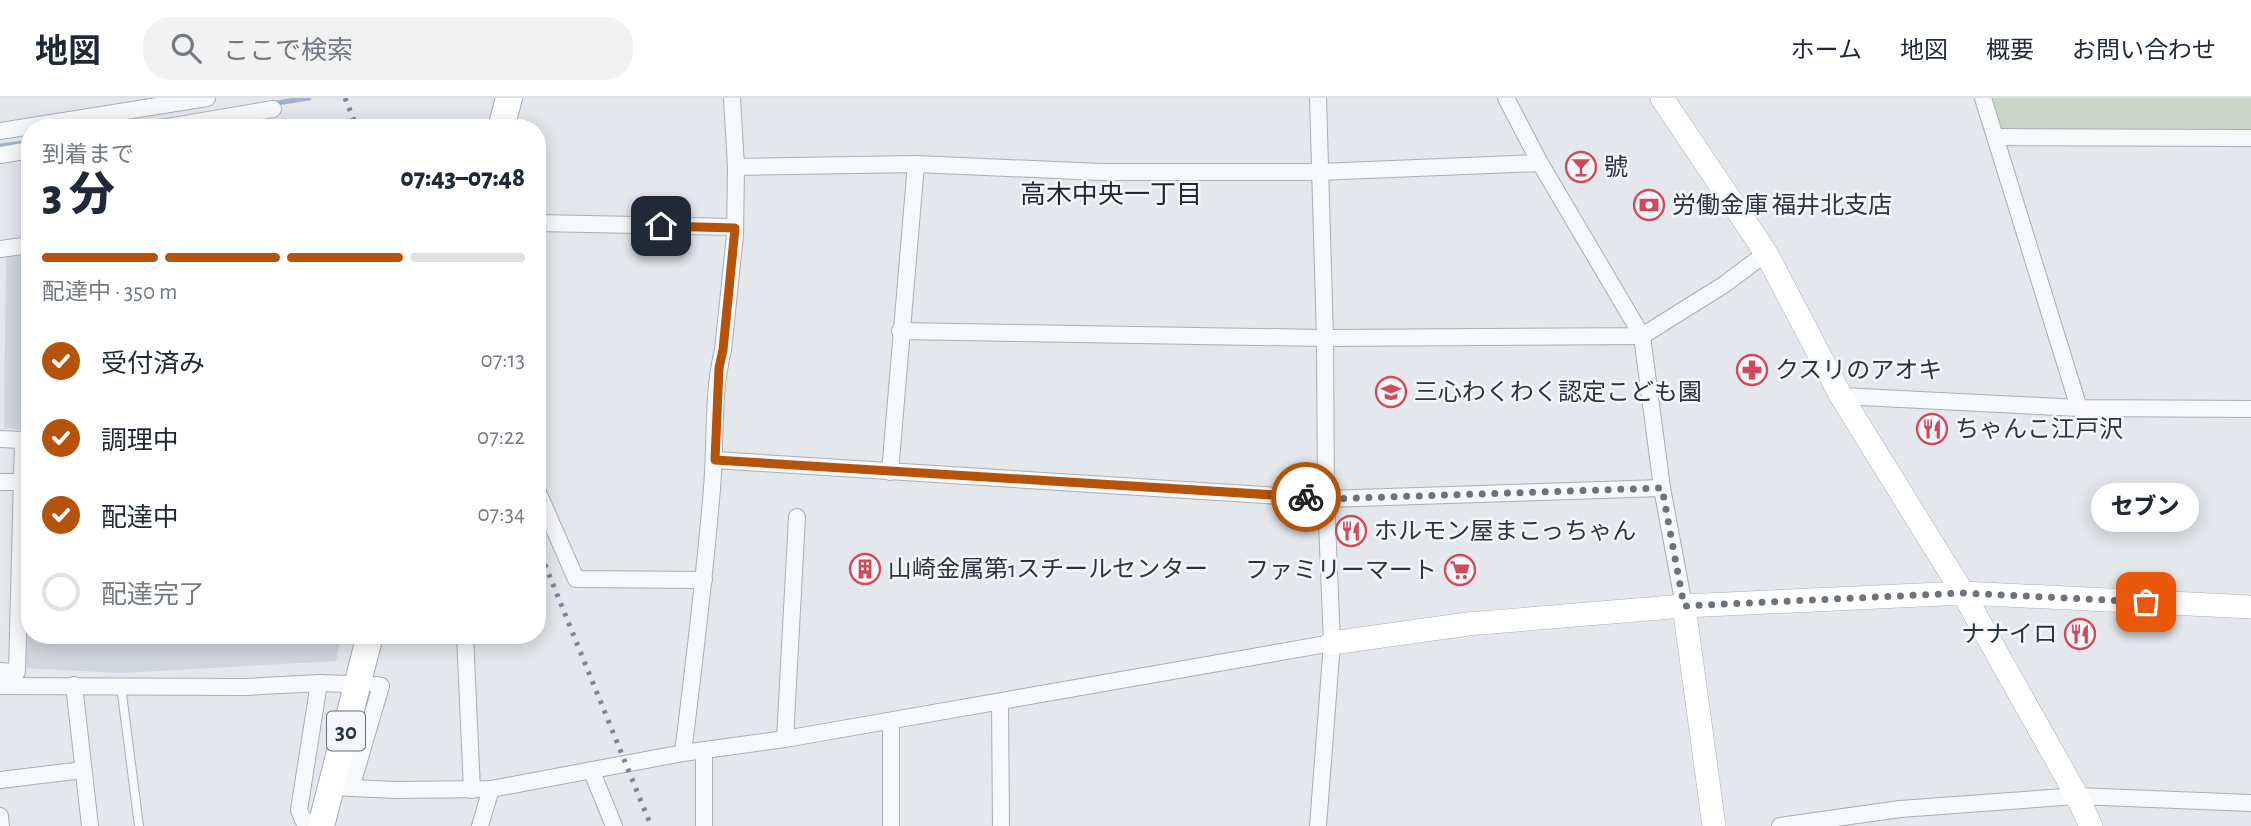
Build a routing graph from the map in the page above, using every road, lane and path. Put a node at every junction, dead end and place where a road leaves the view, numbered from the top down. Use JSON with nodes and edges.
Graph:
{"nodes":[{"id":1,"x":207,"y":98,"type":"edge"},
{"id":2,"x":509,"y":98,"type":"edge"},
{"id":3,"x":732,"y":98,"type":"edge"},
{"id":4,"x":1318,"y":98,"type":"edge"},
{"id":5,"x":1506,"y":98,"type":"edge"},
{"id":6,"x":1662,"y":98,"type":"edge"},
{"id":7,"x":1983,"y":98,"type":"edge"},
{"id":8,"x":273,"y":109,"type":"dead end"},
{"id":9,"x":75,"y":119,"type":"edge"},
{"id":10,"x":214,"y":119,"type":"edge"},
{"id":11,"x":503,"y":119,"type":"edge"},
{"id":12,"x":21,"y":128,"type":"edge"},
{"id":13,"x":0,"y":131,"type":"edge"},
{"id":14,"x":1995,"y":137,"type":"junction"},
{"id":15,"x":2251,"y":138,"type":"edge"},
{"id":16,"x":21,"y":152,"type":"edge"},
{"id":17,"x":0,"y":155,"type":"edge"},
{"id":18,"x":1540,"y":163,"type":"junction"},
{"id":19,"x":916,"y":164,"type":"junction"},
{"id":20,"x":736,"y":167,"type":"junction"},
{"id":21,"x":1319,"y":172,"type":"junction"},
{"id":22,"x":546,"y":223,"type":"edge"},
{"id":23,"x":735,"y":228,"type":"junction"},
{"id":24,"x":21,"y":246,"type":"edge"},
{"id":25,"x":0,"y":249,"type":"edge"},
{"id":26,"x":1766,"y":253,"type":"junction"},
{"id":27,"x":900,"y":331,"type":"junction"},
{"id":28,"x":1642,"y":336,"type":"junction"},
{"id":29,"x":1325,"y":338,"type":"junction"},
{"id":30,"x":1841,"y":396,"type":"junction"},
{"id":31,"x":2079,"y":408,"type":"junction"},
{"id":32,"x":2251,"y":409,"type":"edge"},
{"id":33,"x":0,"y":439,"type":"edge"},
{"id":34,"x":21,"y":440,"type":"edge"},
{"id":35,"x":715,"y":460,"type":"junction"},
{"id":36,"x":890,"y":472,"type":"junction"},
{"id":37,"x":0,"y":482,"type":"edge"},
{"id":38,"x":21,"y":482,"type":"edge"},
{"id":39,"x":1662,"y":488,"type":"junction"},
{"id":40,"x":1326,"y":499,"type":"junction"},
{"id":41,"x":546,"y":510,"type":"edge"},
{"id":42,"x":797,"y":517,"type":"dead end"},
{"id":43,"x":21,"y":520,"type":"edge"},
{"id":44,"x":705,"y":580,"type":"junction"},
{"id":45,"x":1963,"y":593,"type":"junction"},
{"id":46,"x":1684,"y":606,"type":"junction"},
{"id":47,"x":2251,"y":607,"type":"edge"},
{"id":48,"x":1332,"y":643,"type":"junction"},
{"id":49,"x":368,"y":644,"type":"edge"},
{"id":50,"x":465,"y":644,"type":"edge"},
{"id":51,"x":0,"y":671,"type":"edge"},
{"id":52,"x":319,"y":683,"type":"junction"},
{"id":53,"x":347,"y":684,"type":"dead end"},
{"id":54,"x":0,"y":685,"type":"edge"},
{"id":55,"x":74,"y":685,"type":"junction"},
{"id":56,"x":375,"y":685,"type":"dead end"},
{"id":57,"x":121,"y":687,"type":"junction"},
{"id":58,"x":1000,"y":703,"type":"junction"},
{"id":59,"x":891,"y":721,"type":"junction"},
{"id":60,"x":785,"y":739,"type":"junction"},
{"id":61,"x":704,"y":751,"type":"junction"},
{"id":62,"x":683,"y":753,"type":"junction"},
{"id":63,"x":83,"y":770,"type":"junction"},
{"id":64,"x":592,"y":772,"type":"junction"},
{"id":65,"x":0,"y":780,"type":"edge"},
{"id":66,"x":341,"y":788,"type":"junction"},
{"id":67,"x":491,"y":789,"type":"junction"},
{"id":68,"x":472,"y":790,"type":"junction"},
{"id":69,"x":2077,"y":796,"type":"junction"},
{"id":70,"x":2251,"y":803,"type":"edge"},
{"id":71,"x":0,"y":816,"type":"edge"},
{"id":72,"x":1901,"y":818,"type":"edge"},
{"id":73,"x":1,"y":826,"type":"edge"},
{"id":74,"x":90,"y":826,"type":"edge"},
{"id":75,"x":139,"y":826,"type":"edge"},
{"id":76,"x":321,"y":826,"type":"edge"},
{"id":77,"x":480,"y":826,"type":"edge"},
{"id":78,"x":614,"y":826,"type":"edge"},
{"id":79,"x":704,"y":826,"type":"edge"},
{"id":80,"x":891,"y":826,"type":"edge"},
{"id":81,"x":1001,"y":826,"type":"edge"},
{"id":82,"x":1318,"y":826,"type":"edge"},
{"id":83,"x":1714,"y":826,"type":"edge"},
{"id":84,"x":1780,"y":826,"type":"edge"},
{"id":85,"x":2091,"y":826,"type":"edge"}],
"edges":[{"from":1,"to":9,"type":"street"},
{"from":2,"to":11,"type":"main road"},
{"from":3,"to":20,"type":"street"},
{"from":4,"to":21,"type":"street"},
{"from":5,"to":18,"type":"street"},
{"from":6,"to":26,"type":"street"},
{"from":7,"to":14,"type":"street"},
{"from":8,"to":10,"type":"street"},
{"from":12,"to":13,"type":"street"},
{"from":14,"to":15,"type":"street"},
{"from":14,"to":31,"type":"street"},
{"from":16,"to":17,"type":"street"},
{"from":18,"to":21,"type":"street"},
{"from":18,"to":28,"type":"street"},
{"from":19,"to":20,"type":"street"},
{"from":19,"to":21,"type":"street"},
{"from":19,"to":27,"type":"street"},
{"from":20,"to":23,"type":"street"},
{"from":21,"to":29,"type":"street"},
{"from":22,"to":23,"type":"street"},
{"from":23,"to":35,"type":"street"},
{"from":24,"to":25,"type":"street"},
{"from":26,"to":28,"type":"street"},
{"from":26,"to":30,"type":"street"},
{"from":27,"to":29,"type":"street"},
{"from":27,"to":36,"type":"street"},
{"from":28,"to":29,"type":"street"},
{"from":28,"to":39,"type":"street"},
{"from":29,"to":40,"type":"street"},
{"from":30,"to":31,"type":"street"},
{"from":30,"to":45,"type":"street"},
{"from":31,"to":32,"type":"street"},
{"from":33,"to":34,"type":"street"},
{"from":35,"to":36,"type":"street"},
{"from":35,"to":44,"type":"street"},
{"from":36,"to":40,"type":"street"},
{"from":37,"to":38,"type":"street"},
{"from":39,"to":40,"type":"street"},
{"from":39,"to":46,"type":"street"},
{"from":40,"to":48,"type":"street"},
{"from":41,"to":44,"type":"street"},
{"from":42,"to":60,"type":"street"},
{"from":43,"to":51,"type":"street"},
{"from":44,"to":62,"type":"street"},
{"from":45,"to":46,"type":"street"},
{"from":45,"to":47,"type":"street"},
{"from":45,"to":69,"type":"street"},
{"from":46,"to":48,"type":"street"},
{"from":46,"to":83,"type":"street"},
{"from":48,"to":58,"type":"street"},
{"from":48,"to":82,"type":"street"},
{"from":49,"to":66,"type":"main road","number":"30"},
{"from":50,"to":68,"type":"street"},
{"from":52,"to":53,"type":"street"},
{"from":52,"to":57,"type":"street"},
{"from":52,"to":76,"type":"street"},
{"from":54,"to":55,"type":"street"},
{"from":55,"to":57,"type":"street"},
{"from":55,"to":63,"type":"street"},
{"from":56,"to":66,"type":"street"},
{"from":57,"to":75,"type":"lane"},
{"from":58,"to":59,"type":"street"},
{"from":58,"to":81,"type":"street"},
{"from":59,"to":60,"type":"street"},
{"from":59,"to":80,"type":"street"},
{"from":60,"to":61,"type":"street"},
{"from":61,"to":62,"type":"street"},
{"from":61,"to":79,"type":"street"},
{"from":62,"to":64,"type":"street"},
{"from":63,"to":65,"type":"street"},
{"from":63,"to":74,"type":"street"},
{"from":64,"to":67,"type":"street"},
{"from":64,"to":78,"type":"street"},
{"from":66,"to":68,"type":"street"},
{"from":66,"to":76,"type":"main road","number":"30"},
{"from":67,"to":68,"type":"street"},
{"from":67,"to":77,"type":"street"},
{"from":69,"to":70,"type":"street"},
{"from":69,"to":72,"type":"street"},
{"from":69,"to":85,"type":"street"},
{"from":71,"to":73,"type":"street"},
{"from":72,"to":84,"type":"street"}]}
